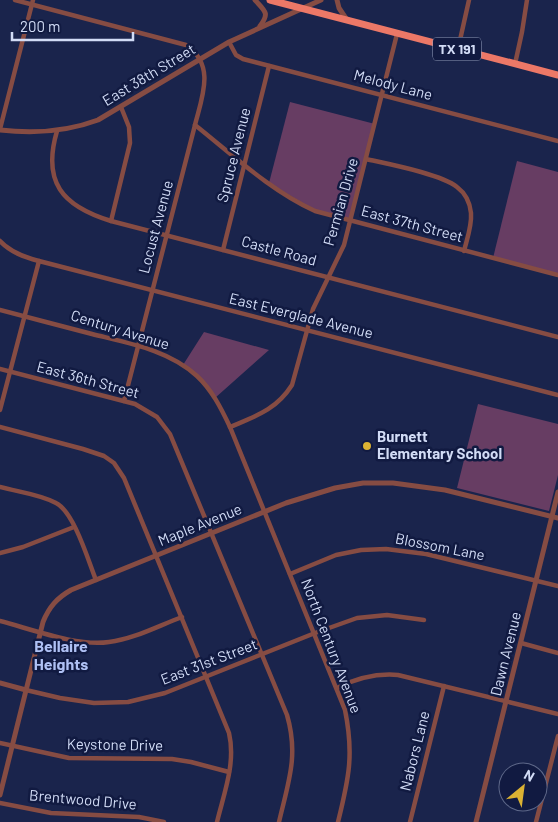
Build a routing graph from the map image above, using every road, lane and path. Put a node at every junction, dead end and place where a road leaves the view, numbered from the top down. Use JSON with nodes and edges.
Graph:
{"nodes":[{"id":1,"x":14,"y":0,"type":"edge"},
{"id":2,"x":255,"y":0,"type":"edge"},
{"id":3,"x":270,"y":0,"type":"edge"},
{"id":4,"x":322,"y":0,"type":"edge"},
{"id":5,"x":337,"y":0,"type":"edge"},
{"id":6,"x":469,"y":0,"type":"edge"},
{"id":7,"x":527,"y":0,"type":"edge"},
{"id":8,"x":32,"y":2,"type":"edge"},
{"id":9,"x":302,"y":8,"type":"junction"},
{"id":10,"x":348,"y":20,"type":"junction"},
{"id":11,"x":259,"y":28,"type":"junction"},
{"id":12,"x":397,"y":34,"type":"junction"},
{"id":13,"x":229,"y":42,"type":"junction"},
{"id":14,"x":458,"y":49,"type":"junction"},
{"id":15,"x":199,"y":60,"type":"junction"},
{"id":16,"x":515,"y":64,"type":"junction"},
{"id":17,"x":269,"y":66,"type":"junction"},
{"id":18,"x":558,"y":76,"type":"edge"},
{"id":19,"x":382,"y":95,"type":"junction"},
{"id":20,"x":121,"y":107,"type":"junction"},
{"id":21,"x":195,"y":126,"type":"junction"},
{"id":22,"x":0,"y":129,"type":"edge"},
{"id":23,"x":57,"y":131,"type":"junction"},
{"id":24,"x":558,"y":141,"type":"edge"},
{"id":25,"x":366,"y":159,"type":"junction"},
{"id":26,"x":244,"y":164,"type":"junction"},
{"id":27,"x":111,"y":221,"type":"junction"},
{"id":28,"x":350,"y":221,"type":"junction"},
{"id":29,"x":167,"y":235,"type":"junction"},
{"id":30,"x":0,"y":240,"type":"edge"},
{"id":31,"x":222,"y":250,"type":"junction"},
{"id":32,"x":464,"y":251,"type":"junction"},
{"id":33,"x":39,"y":262,"type":"junction"},
{"id":34,"x":558,"y":275,"type":"edge"},
{"id":35,"x":328,"y":277,"type":"junction"},
{"id":36,"x":152,"y":291,"type":"junction"},
{"id":37,"x":0,"y":310,"type":"edge"},
{"id":38,"x":24,"y":316,"type":"junction"},
{"id":39,"x":308,"y":331,"type":"junction"},
{"id":40,"x":558,"y":337,"type":"edge"},
{"id":41,"x":138,"y":346,"type":"junction"},
{"id":42,"x":0,"y":369,"type":"edge"},
{"id":43,"x":10,"y":372,"type":"junction"},
{"id":44,"x":558,"y":395,"type":"edge"},
{"id":45,"x":124,"y":401,"type":"junction"},
{"id":46,"x":0,"y":410,"type":"edge"},
{"id":47,"x":230,"y":426,"type":"junction"},
{"id":48,"x":0,"y":427,"type":"edge"},
{"id":49,"x":0,"y":487,"type":"edge"},
{"id":50,"x":558,"y":492,"type":"edge"},
{"id":51,"x":265,"y":512,"type":"junction"},
{"id":52,"x":552,"y":516,"type":"junction"},
{"id":53,"x":558,"y":518,"type":"edge"},
{"id":54,"x":74,"y":527,"type":"junction"},
{"id":55,"x":212,"y":534,"type":"junction"},
{"id":56,"x":0,"y":554,"type":"edge"},
{"id":57,"x":156,"y":556,"type":"junction"},
{"id":58,"x":290,"y":574,"type":"junction"},
{"id":59,"x":96,"y":580,"type":"junction"},
{"id":60,"x":536,"y":581,"type":"junction"},
{"id":61,"x":558,"y":586,"type":"edge"},
{"id":62,"x":182,"y":617,"type":"junction"},
{"id":63,"x":424,"y":620,"type":"dead end"},
{"id":64,"x":0,"y":621,"type":"edge"},
{"id":65,"x":40,"y":632,"type":"junction"},
{"id":66,"x":314,"y":633,"type":"junction"},
{"id":67,"x":521,"y":643,"type":"junction"},
{"id":68,"x":558,"y":652,"type":"edge"},
{"id":69,"x":262,"y":655,"type":"junction"},
{"id":70,"x":206,"y":677,"type":"junction"},
{"id":71,"x":0,"y":683,"type":"edge"},
{"id":72,"x":444,"y":686,"type":"junction"},
{"id":73,"x":337,"y":688,"type":"junction"},
{"id":74,"x":26,"y":690,"type":"junction"},
{"id":75,"x":507,"y":701,"type":"junction"},
{"id":76,"x":558,"y":714,"type":"edge"},
{"id":77,"x":558,"y":736,"type":"edge"},
{"id":78,"x":0,"y":743,"type":"edge"},
{"id":79,"x":12,"y":746,"type":"junction"},
{"id":80,"x":229,"y":772,"type":"junction"},
{"id":81,"x":0,"y":795,"type":"edge"},
{"id":82,"x":0,"y":803,"type":"edge"},
{"id":83,"x":164,"y":822,"type":"edge"},
{"id":84,"x":217,"y":822,"type":"edge"},
{"id":85,"x":279,"y":822,"type":"edge"},
{"id":86,"x":338,"y":822,"type":"edge"},
{"id":87,"x":410,"y":822,"type":"edge"},
{"id":88,"x":476,"y":822,"type":"edge"},
{"id":89,"x":536,"y":822,"type":"edge"}],
"edges":[{"from":1,"to":8,"type":"street"},
{"from":2,"to":11,"type":"street"},
{"from":3,"to":9,"type":"highway","number":"TX 191"},
{"from":4,"to":9,"type":"street","name":"East 38th Street"},
{"from":5,"to":10,"type":"street"},
{"from":6,"to":14,"type":"street"},
{"from":7,"to":16,"type":"street"},
{"from":8,"to":15,"type":"street"},
{"from":8,"to":22,"type":"street"},
{"from":9,"to":10,"type":"highway","number":"TX 191"},
{"from":9,"to":11,"type":"street","name":"East 38th Street"},
{"from":10,"to":12,"type":"highway","number":"TX 191"},
{"from":11,"to":13,"type":"street","name":"East 38th Street"},
{"from":12,"to":14,"type":"highway","number":"TX 191"},
{"from":12,"to":19,"type":"street","name":"Permian Drive"},
{"from":13,"to":15,"type":"street","name":"East 38th Street"},
{"from":13,"to":17,"type":"street","name":"Melody Lane"},
{"from":14,"to":16,"type":"highway","number":"TX 191"},
{"from":15,"to":20,"type":"street","name":"East 38th Street"},
{"from":15,"to":21,"type":"street","name":"Locust Avenue"},
{"from":16,"to":18,"type":"highway","number":"TX 191"},
{"from":17,"to":19,"type":"street","name":"Melody Lane"},
{"from":17,"to":26,"type":"street","name":"Spruce Avenue"},
{"from":19,"to":24,"type":"street","name":"Melody Lane"},
{"from":19,"to":25,"type":"street","name":"Permian Drive"},
{"from":20,"to":23,"type":"street","name":"East 38th Street"},
{"from":20,"to":27,"type":"street"},
{"from":21,"to":26,"type":"street","name":"East 37th Street"},
{"from":21,"to":29,"type":"street","name":"Locust Avenue"},
{"from":22,"to":23,"type":"street","name":"East 38th Street"},
{"from":23,"to":27,"type":"street","name":"Castle Road"},
{"from":25,"to":28,"type":"street","name":"Permian Drive"},
{"from":25,"to":32,"type":"street"},
{"from":26,"to":28,"type":"street","name":"East 37th Street"},
{"from":26,"to":31,"type":"street","name":"Spruce Avenue"},
{"from":27,"to":29,"type":"street","name":"Castle Road"},
{"from":28,"to":32,"type":"street","name":"East 37th Street"},
{"from":28,"to":35,"type":"street","name":"Permian Drive"},
{"from":29,"to":31,"type":"street","name":"Castle Road"},
{"from":29,"to":36,"type":"street","name":"Locust Avenue"},
{"from":30,"to":33,"type":"street","name":"East Everglade Avenue"},
{"from":31,"to":35,"type":"street","name":"Castle Road"},
{"from":32,"to":34,"type":"street","name":"East 37th Street"},
{"from":33,"to":36,"type":"street","name":"East Everglade Avenue"},
{"from":33,"to":38,"type":"street"},
{"from":35,"to":39,"type":"street","name":"Permian Drive"},
{"from":35,"to":40,"type":"street","name":"Castle Road"},
{"from":36,"to":39,"type":"street","name":"East Everglade Avenue"},
{"from":36,"to":41,"type":"street","name":"Locust Avenue"},
{"from":37,"to":38,"type":"street","name":"Century Avenue"},
{"from":38,"to":41,"type":"street","name":"Century Avenue"},
{"from":38,"to":43,"type":"street"},
{"from":39,"to":44,"type":"street","name":"East Everglade Avenue"},
{"from":39,"to":47,"type":"street","name":"Permian Drive"},
{"from":41,"to":45,"type":"street","name":"Locust Avenue"},
{"from":41,"to":47,"type":"street","name":"Century Avenue"},
{"from":42,"to":43,"type":"street","name":"East 36th Street"},
{"from":43,"to":45,"type":"street","name":"East 36th Street"},
{"from":43,"to":46,"type":"street"},
{"from":45,"to":55,"type":"street","name":"East 36th Street"},
{"from":47,"to":51,"type":"street","name":"Century Avenue"},
{"from":48,"to":57,"type":"street"},
{"from":49,"to":54,"type":"street"},
{"from":50,"to":52,"type":"street","name":"Dawn Avenue"},
{"from":51,"to":52,"type":"street","name":"Maple Avenue"},
{"from":51,"to":55,"type":"street","name":"Maple Avenue"},
{"from":51,"to":58,"type":"street","name":"North Century Avenue"},
{"from":52,"to":53,"type":"street","name":"Maple Avenue"},
{"from":52,"to":60,"type":"street","name":"Dawn Avenue"},
{"from":54,"to":56,"type":"street"},
{"from":54,"to":59,"type":"street"},
{"from":55,"to":57,"type":"street","name":"Maple Avenue"},
{"from":55,"to":69,"type":"street","name":"East 36th Street"},
{"from":57,"to":59,"type":"street","name":"Maple Avenue"},
{"from":57,"to":62,"type":"street"},
{"from":58,"to":60,"type":"street","name":"Blossom Lane"},
{"from":58,"to":66,"type":"street","name":"North Century Avenue"},
{"from":59,"to":65,"type":"street","name":"Maple Avenue"},
{"from":60,"to":61,"type":"street","name":"Blossom Lane"},
{"from":60,"to":67,"type":"street","name":"Dawn Avenue"},
{"from":62,"to":65,"type":"street"},
{"from":62,"to":70,"type":"street"},
{"from":63,"to":66,"type":"street","name":"East 31st Street"},
{"from":64,"to":65,"type":"street"},
{"from":65,"to":74,"type":"street","name":"Maple Avenue"},
{"from":66,"to":69,"type":"street","name":"East 31st Street"},
{"from":66,"to":73,"type":"street","name":"North Century Avenue"},
{"from":67,"to":68,"type":"street"},
{"from":67,"to":75,"type":"street","name":"Dawn Avenue"},
{"from":69,"to":70,"type":"street","name":"East 31st Street"},
{"from":69,"to":85,"type":"street","name":"East 36th Street"},
{"from":70,"to":74,"type":"street","name":"East 31st Street"},
{"from":70,"to":80,"type":"street"},
{"from":71,"to":74,"type":"street","name":"East 31st Street"},
{"from":72,"to":73,"type":"street"},
{"from":72,"to":75,"type":"street"},
{"from":72,"to":87,"type":"street","name":"Nabors Lane"},
{"from":73,"to":86,"type":"street","name":"North Century Avenue"},
{"from":74,"to":79,"type":"street","name":"Maple Avenue"},
{"from":75,"to":76,"type":"street"},
{"from":75,"to":88,"type":"street","name":"Dawn Avenue"},
{"from":77,"to":89,"type":"street"},
{"from":78,"to":79,"type":"street","name":"Keystone Drive"},
{"from":79,"to":80,"type":"street","name":"Keystone Drive"},
{"from":79,"to":81,"type":"street","name":"Maple Avenue"},
{"from":80,"to":84,"type":"street"},
{"from":82,"to":83,"type":"street","name":"Brentwood Drive"}]}
